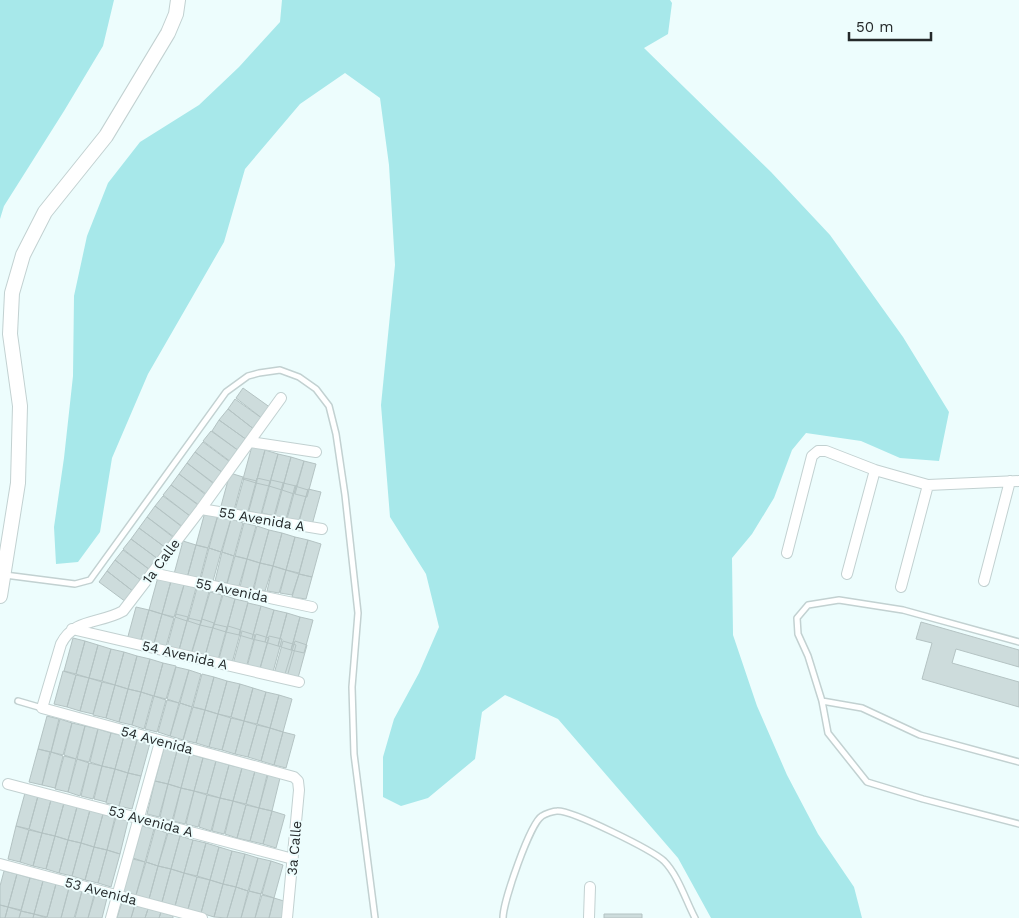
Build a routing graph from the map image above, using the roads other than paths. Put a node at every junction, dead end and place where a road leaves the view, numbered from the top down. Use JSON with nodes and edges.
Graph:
{"nodes":[{"id":1,"x":178,"y":0,"type":"edge"},
{"id":2,"x":281,"y":398,"type":"dead end"},
{"id":3,"x":250,"y":442,"type":"junction"},
{"id":4,"x":316,"y":452,"type":"dead end"},
{"id":5,"x":875,"y":470,"type":"junction"},
{"id":6,"x":1015,"y":481,"type":"edge"},
{"id":7,"x":928,"y":485,"type":"junction"},
{"id":8,"x":201,"y":509,"type":"junction"},
{"id":9,"x":322,"y":529,"type":"dead end"},
{"id":10,"x":786,"y":554,"type":"dead end"},
{"id":11,"x":152,"y":573,"type":"junction"},
{"id":12,"x":4,"y":574,"type":"junction"},
{"id":13,"x":847,"y":574,"type":"dead end"},
{"id":14,"x":984,"y":581,"type":"dead end"},
{"id":15,"x":901,"y":587,"type":"dead end"},
{"id":16,"x":0,"y":596,"type":"edge"},
{"id":17,"x":312,"y":607,"type":"dead end"},
{"id":18,"x":72,"y":629,"type":"junction"},
{"id":19,"x":1019,"y":642,"type":"edge"},
{"id":20,"x":299,"y":682,"type":"dead end"},
{"id":21,"x":18,"y":701,"type":"dead end"},
{"id":22,"x":822,"y":701,"type":"junction"},
{"id":23,"x":42,"y":708,"type":"junction"},
{"id":24,"x":160,"y":742,"type":"junction"},
{"id":25,"x":1019,"y":762,"type":"edge"},
{"id":26,"x":296,"y":779,"type":"joint"},
{"id":27,"x":8,"y":784,"type":"dead end"},
{"id":28,"x":139,"y":818,"type":"junction"},
{"id":29,"x":1019,"y":824,"type":"edge"},
{"id":30,"x":294,"y":859,"type":"junction"},
{"id":31,"x":0,"y":864,"type":"edge"},
{"id":32,"x":590,"y":887,"type":"dead end"},
{"id":33,"x":117,"y":895,"type":"junction"},
{"id":34,"x":111,"y":918,"type":"edge"},
{"id":35,"x":202,"y":918,"type":"edge"},
{"id":36,"x":287,"y":918,"type":"edge"},
{"id":37,"x":375,"y":918,"type":"edge"},
{"id":38,"x":503,"y":918,"type":"edge"},
{"id":39,"x":589,"y":918,"type":"edge"},
{"id":40,"x":695,"y":918,"type":"edge"}],
"edges":[{"from":1,"to":12,"type":"main road"},
{"from":2,"to":3,"type":"street","name":"1a Calle"},
{"from":3,"to":4,"type":"street"},
{"from":3,"to":8,"type":"street","name":"1a Calle"},
{"from":5,"to":7,"type":"street"},
{"from":5,"to":10,"type":"street"},
{"from":5,"to":13,"type":"street"},
{"from":6,"to":7,"type":"street"},
{"from":6,"to":14,"type":"street"},
{"from":7,"to":15,"type":"street"},
{"from":8,"to":9,"type":"street","name":"55 Avenida A"},
{"from":8,"to":11,"type":"street","name":"1a Calle"},
{"from":11,"to":17,"type":"street","name":"55 Avenida"},
{"from":11,"to":18,"type":"street","name":"1a Calle"},
{"from":12,"to":16,"type":"main road"},
{"from":12,"to":37,"type":"lane"},
{"from":18,"to":20,"type":"street","name":"54 Avenida A"},
{"from":18,"to":23,"type":"street"},
{"from":19,"to":22,"type":"lane"},
{"from":21,"to":23,"type":"lane","name":"54 Avenida"},
{"from":22,"to":25,"type":"lane"},
{"from":22,"to":29,"type":"lane"},
{"from":23,"to":24,"type":"street","name":"54 Avenida"},
{"from":24,"to":26,"type":"street","name":"54 Avenida"},
{"from":24,"to":28,"type":"street"},
{"from":26,"to":30,"type":"street","name":"3a Calle"},
{"from":27,"to":28,"type":"street","name":"53 Avenida A"},
{"from":28,"to":30,"type":"street","name":"53 Avenida A"},
{"from":28,"to":33,"type":"street"},
{"from":30,"to":36,"type":"street","name":"3a Calle"},
{"from":31,"to":33,"type":"street","name":"53 Avenida"},
{"from":32,"to":39,"type":"street"},
{"from":33,"to":34,"type":"street"},
{"from":33,"to":35,"type":"street","name":"53 Avenida"},
{"from":38,"to":40,"type":"lane"}]}
